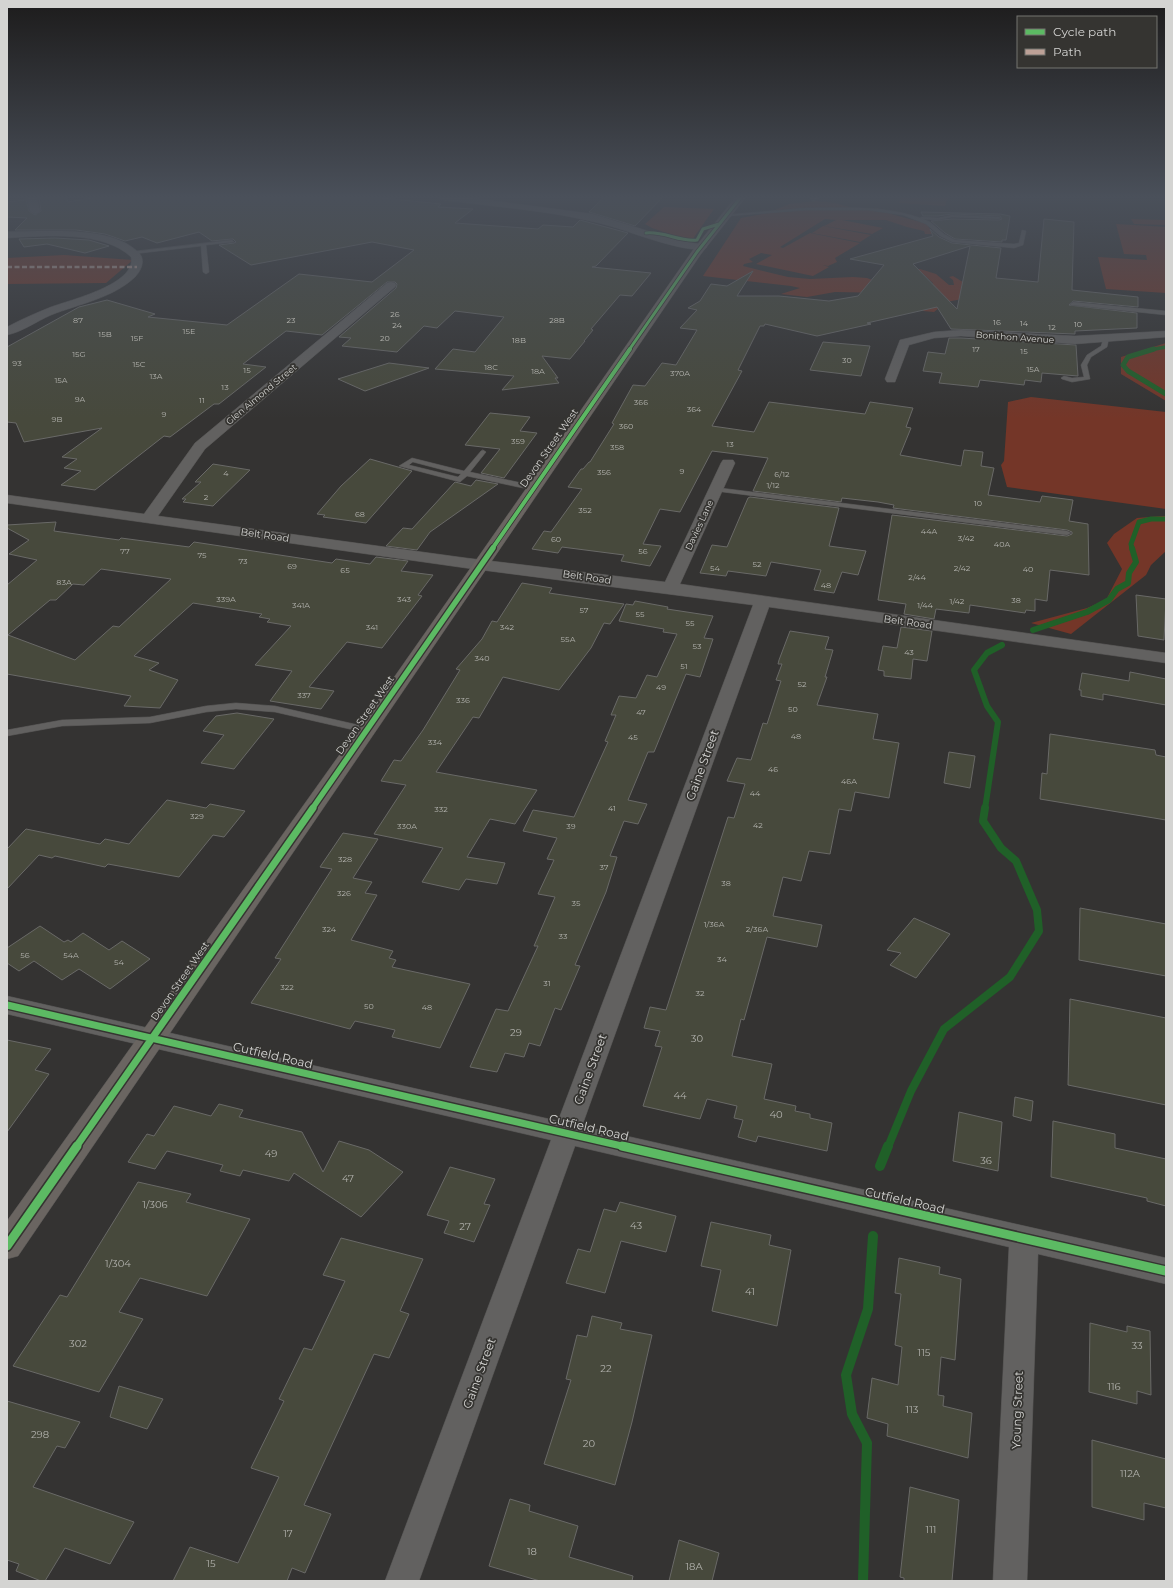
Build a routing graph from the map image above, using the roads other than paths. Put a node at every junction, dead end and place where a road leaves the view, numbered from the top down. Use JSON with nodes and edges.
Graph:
{"nodes":[{"id":1,"x":134,"y":271,"type":"edge"},
{"id":2,"x":684,"y":271,"type":"edge"},
{"id":3,"x":391,"y":285,"type":"dead end"},
{"id":4,"x":1073,"y":304,"type":"dead end"},
{"id":5,"x":1166,"y":313,"type":"edge"},
{"id":6,"x":7,"y":332,"type":"edge"},
{"id":7,"x":1166,"y":334,"type":"edge"},
{"id":8,"x":1106,"y":338,"type":"junction"},
{"id":9,"x":1064,"y":378,"type":"dead end"},
{"id":10,"x":891,"y":379,"type":"dead end"},
{"id":11,"x":482,"y":452,"type":"dead end"},
{"id":12,"x":728,"y":463,"type":"dead end"},
{"id":13,"x":467,"y":473,"type":"junction"},
{"id":14,"x":533,"y":488,"type":"junction"},
{"id":15,"x":715,"y":489,"type":"junction"},
{"id":16,"x":7,"y":499,"type":"edge"},
{"id":17,"x":148,"y":519,"type":"junction"},
{"id":18,"x":1067,"y":532,"type":"dead end"},
{"id":19,"x":480,"y":564,"type":"junction"},
{"id":20,"x":670,"y":588,"type":"junction"},
{"id":21,"x":762,"y":602,"type":"junction"},
{"id":22,"x":1166,"y":658,"type":"edge"},
{"id":23,"x":367,"y":730,"type":"junction"},
{"id":24,"x":7,"y":733,"type":"edge"},
{"id":25,"x":7,"y":1005,"type":"edge"},
{"id":26,"x":151,"y":1039,"type":"junction"},
{"id":27,"x":566,"y":1134,"type":"junction"},
{"id":28,"x":1024,"y":1238,"type":"junction"},
{"id":29,"x":7,"y":1246,"type":"edge"},
{"id":30,"x":1166,"y":1271,"type":"edge"},
{"id":31,"x":402,"y":1581,"type":"edge"},
{"id":32,"x":1010,"y":1581,"type":"edge"}],
"edges":[{"from":1,"to":6,"type":"street"},
{"from":2,"to":14,"type":"main road","name":"Devon Street West"},
{"from":3,"to":17,"type":"street","name":"Glen Almond Street"},
{"from":4,"to":5,"type":"lane"},
{"from":7,"to":8,"type":"street","name":"Bonithon Avenue"},
{"from":8,"to":9,"type":"lane"},
{"from":8,"to":10,"type":"street","name":"Bonithon Avenue"},
{"from":11,"to":13,"type":"lane"},
{"from":12,"to":15,"type":"street","name":"Davies Lane"},
{"from":13,"to":13,"type":"lane"},
{"from":13,"to":14,"type":"lane"},
{"from":14,"to":19,"type":"main road","name":"Devon Street West"},
{"from":15,"to":18,"type":"lane"},
{"from":15,"to":20,"type":"street","name":"Davies Lane"},
{"from":16,"to":17,"type":"street","name":"Belt Road"},
{"from":17,"to":19,"type":"street","name":"Belt Road"},
{"from":19,"to":20,"type":"street","name":"Belt Road"},
{"from":19,"to":23,"type":"main road","name":"Devon Street West"},
{"from":20,"to":21,"type":"street","name":"Belt Road"},
{"from":21,"to":22,"type":"street","name":"Belt Road"},
{"from":21,"to":27,"type":"street","name":"Gaine Street"},
{"from":23,"to":24,"type":"lane"},
{"from":23,"to":26,"type":"main road","name":"Devon Street West"},
{"from":25,"to":26,"type":"street","name":"Cutfield Road"},
{"from":26,"to":27,"type":"street","name":"Cutfield Road"},
{"from":26,"to":29,"type":"main road","name":"Devon Street West"},
{"from":27,"to":28,"type":"street","name":"Cutfield Road"},
{"from":27,"to":31,"type":"street","name":"Gaine Street"},
{"from":28,"to":30,"type":"street","name":"Cutfield Road"},
{"from":28,"to":32,"type":"street","name":"Young Street"}]}
